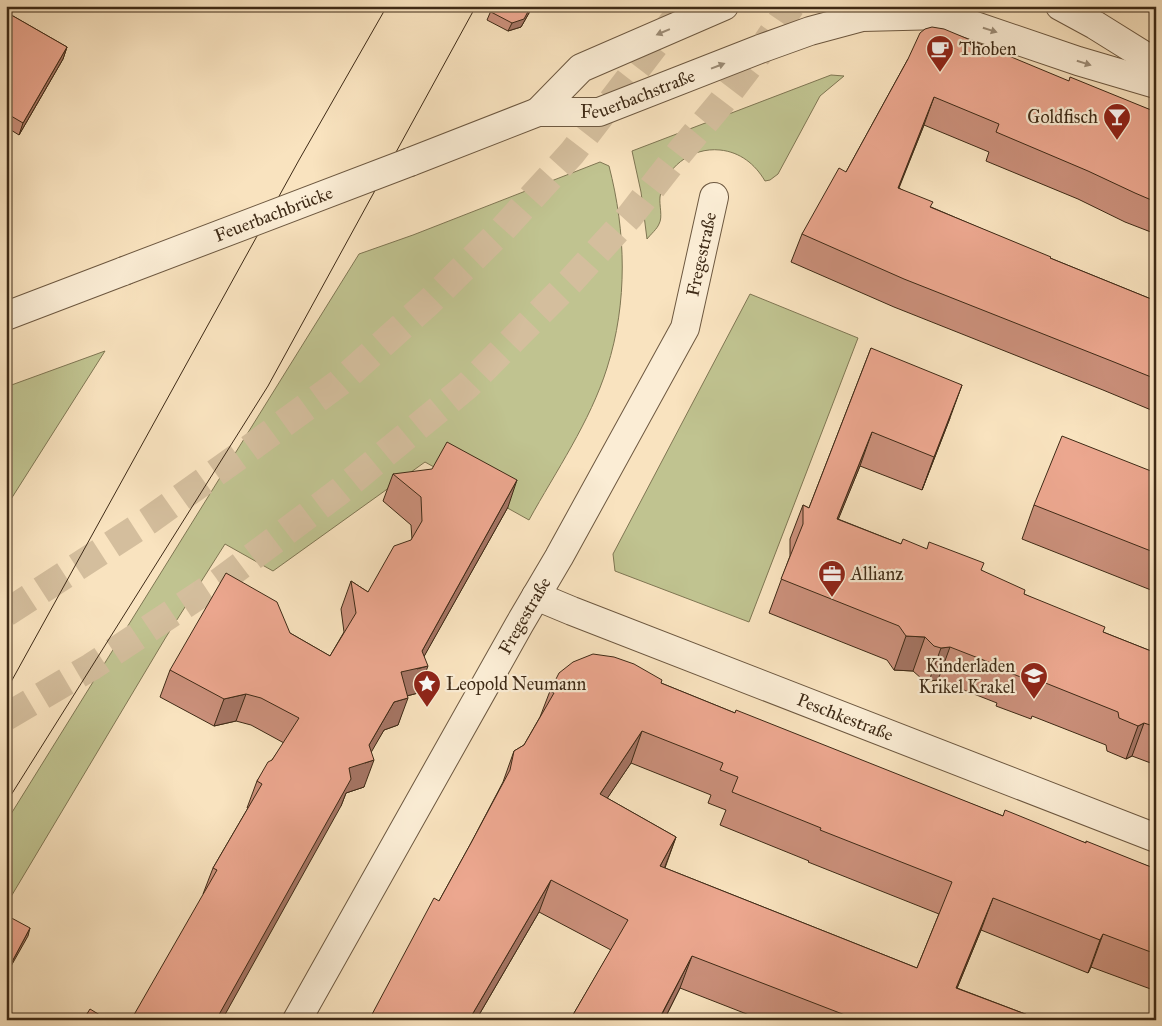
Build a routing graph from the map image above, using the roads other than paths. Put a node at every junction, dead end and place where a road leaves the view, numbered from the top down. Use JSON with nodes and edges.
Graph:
{"nodes":[{"id":1,"x":724,"y":6,"type":"edge"},
{"id":2,"x":1060,"y":6,"type":"edge"},
{"id":3,"x":945,"y":9,"type":"edge"},
{"id":4,"x":1156,"y":63,"type":"edge"},
{"id":5,"x":1156,"y":84,"type":"edge"},
{"id":6,"x":538,"y":112,"type":"junction"},
{"id":7,"x":714,"y":197,"type":"dead end"},
{"id":8,"x":8,"y":315,"type":"edge"},
{"id":9,"x":536,"y":596,"type":"junction"},
{"id":10,"x":1156,"y":838,"type":"edge"},
{"id":11,"x":297,"y":1020,"type":"edge"}],
"edges":[{"from":1,"to":6,"type":"street","name":"Feuerbachstraße","one_way":true},
{"from":2,"to":4,"type":"street"},
{"from":3,"to":5,"type":"street","one_way":true},
{"from":6,"to":3,"type":"street","name":"Feuerbachstraße","one_way":true},
{"from":6,"to":8,"type":"street","name":"Feuerbachbrücke","bridge":true},
{"from":7,"to":9,"type":"street","name":"Fregestraße"},
{"from":9,"to":10,"type":"street","name":"Peschkestraße"},
{"from":9,"to":11,"type":"street","name":"Fregestraße"}]}
